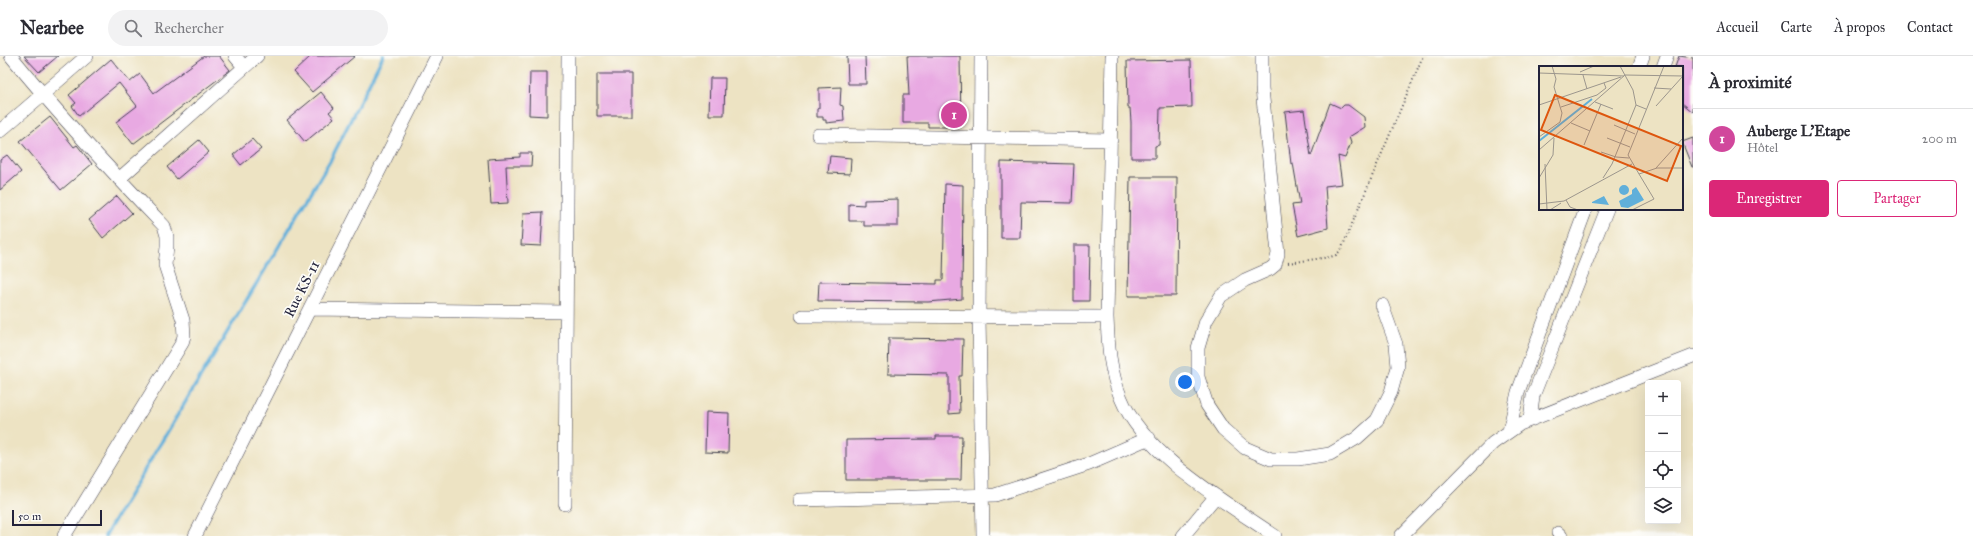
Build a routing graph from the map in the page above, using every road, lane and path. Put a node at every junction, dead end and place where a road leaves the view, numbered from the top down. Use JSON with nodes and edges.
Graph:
{"nodes":[{"id":1,"x":11,"y":56,"type":"edge"},
{"id":2,"x":87,"y":56,"type":"edge"},
{"id":3,"x":235,"y":56,"type":"edge"},
{"id":4,"x":257,"y":56,"type":"edge"},
{"id":5,"x":437,"y":56,"type":"edge"},
{"id":6,"x":568,"y":56,"type":"edge"},
{"id":7,"x":981,"y":56,"type":"edge"},
{"id":8,"x":1112,"y":56,"type":"edge"},
{"id":9,"x":1262,"y":56,"type":"edge"},
{"id":10,"x":1423,"y":56,"type":"edge"},
{"id":11,"x":1643,"y":56,"type":"edge"},
{"id":12,"x":1667,"y":56,"type":"edge"},
{"id":13,"x":1639,"y":66,"type":"edge"},
{"id":14,"x":1663,"y":66,"type":"edge"},
{"id":15,"x":244,"y":67,"type":"junction"},
{"id":16,"x":42,"y":94,"type":"junction"},
{"id":17,"x":0,"y":131,"type":"edge"},
{"id":18,"x":818,"y":135,"type":"dead end"},
{"id":19,"x":980,"y":138,"type":"junction"},
{"id":20,"x":1111,"y":140,"type":"junction"},
{"id":21,"x":119,"y":179,"type":"junction"},
{"id":22,"x":1586,"y":210,"type":"edge"},
{"id":23,"x":1607,"y":210,"type":"edge"},
{"id":24,"x":1275,"y":265,"type":"junction"},
{"id":25,"x":1382,"y":305,"type":"dead end"},
{"id":26,"x":310,"y":309,"type":"junction"},
{"id":27,"x":566,"y":312,"type":"junction"},
{"id":28,"x":802,"y":316,"type":"dead end"},
{"id":29,"x":1107,"y":317,"type":"junction"},
{"id":30,"x":980,"y":318,"type":"junction"},
{"id":31,"x":1693,"y":356,"type":"edge"},
{"id":32,"x":1530,"y":419,"type":"junction"},
{"id":33,"x":1509,"y":431,"type":"junction"},
{"id":34,"x":1148,"y":438,"type":"junction"},
{"id":35,"x":983,"y":496,"type":"junction"},
{"id":36,"x":1216,"y":496,"type":"junction"},
{"id":37,"x":799,"y":500,"type":"dead end"},
{"id":38,"x":565,"y":504,"type":"dead end"},
{"id":39,"x":64,"y":536,"type":"edge"},
{"id":40,"x":195,"y":536,"type":"edge"},
{"id":41,"x":983,"y":536,"type":"edge"},
{"id":42,"x":1183,"y":536,"type":"edge"},
{"id":43,"x":1275,"y":536,"type":"edge"},
{"id":44,"x":1401,"y":536,"type":"edge"}],
"edges":[{"from":1,"to":16,"type":"street"},
{"from":2,"to":16,"type":"street"},
{"from":3,"to":15,"type":"street"},
{"from":4,"to":15,"type":"street"},
{"from":5,"to":26,"type":"street","name":"Rue KS-11"},
{"from":6,"to":27,"type":"street"},
{"from":7,"to":19,"type":"street"},
{"from":8,"to":20,"type":"street"},
{"from":9,"to":24,"type":"street"},
{"from":10,"to":24,"type":"path"},
{"from":11,"to":13,"type":"street"},
{"from":12,"to":14,"type":"street"},
{"from":15,"to":21,"type":"street"},
{"from":16,"to":17,"type":"street"},
{"from":16,"to":21,"type":"street"},
{"from":18,"to":19,"type":"street"},
{"from":19,"to":20,"type":"street"},
{"from":19,"to":30,"type":"street"},
{"from":20,"to":29,"type":"street"},
{"from":21,"to":39,"type":"street"},
{"from":22,"to":33,"type":"street"},
{"from":23,"to":32,"type":"street"},
{"from":24,"to":25,"type":"street"},
{"from":26,"to":27,"type":"street"},
{"from":26,"to":40,"type":"street","name":"Rue KS-11"},
{"from":27,"to":38,"type":"street"},
{"from":28,"to":30,"type":"street"},
{"from":29,"to":30,"type":"street"},
{"from":29,"to":34,"type":"street"},
{"from":30,"to":35,"type":"street"},
{"from":31,"to":32,"type":"street"},
{"from":32,"to":33,"type":"street"},
{"from":33,"to":44,"type":"street"},
{"from":34,"to":35,"type":"street"},
{"from":34,"to":36,"type":"street"},
{"from":35,"to":37,"type":"street"},
{"from":35,"to":41,"type":"street"},
{"from":36,"to":42,"type":"street"},
{"from":36,"to":43,"type":"street"}]}
